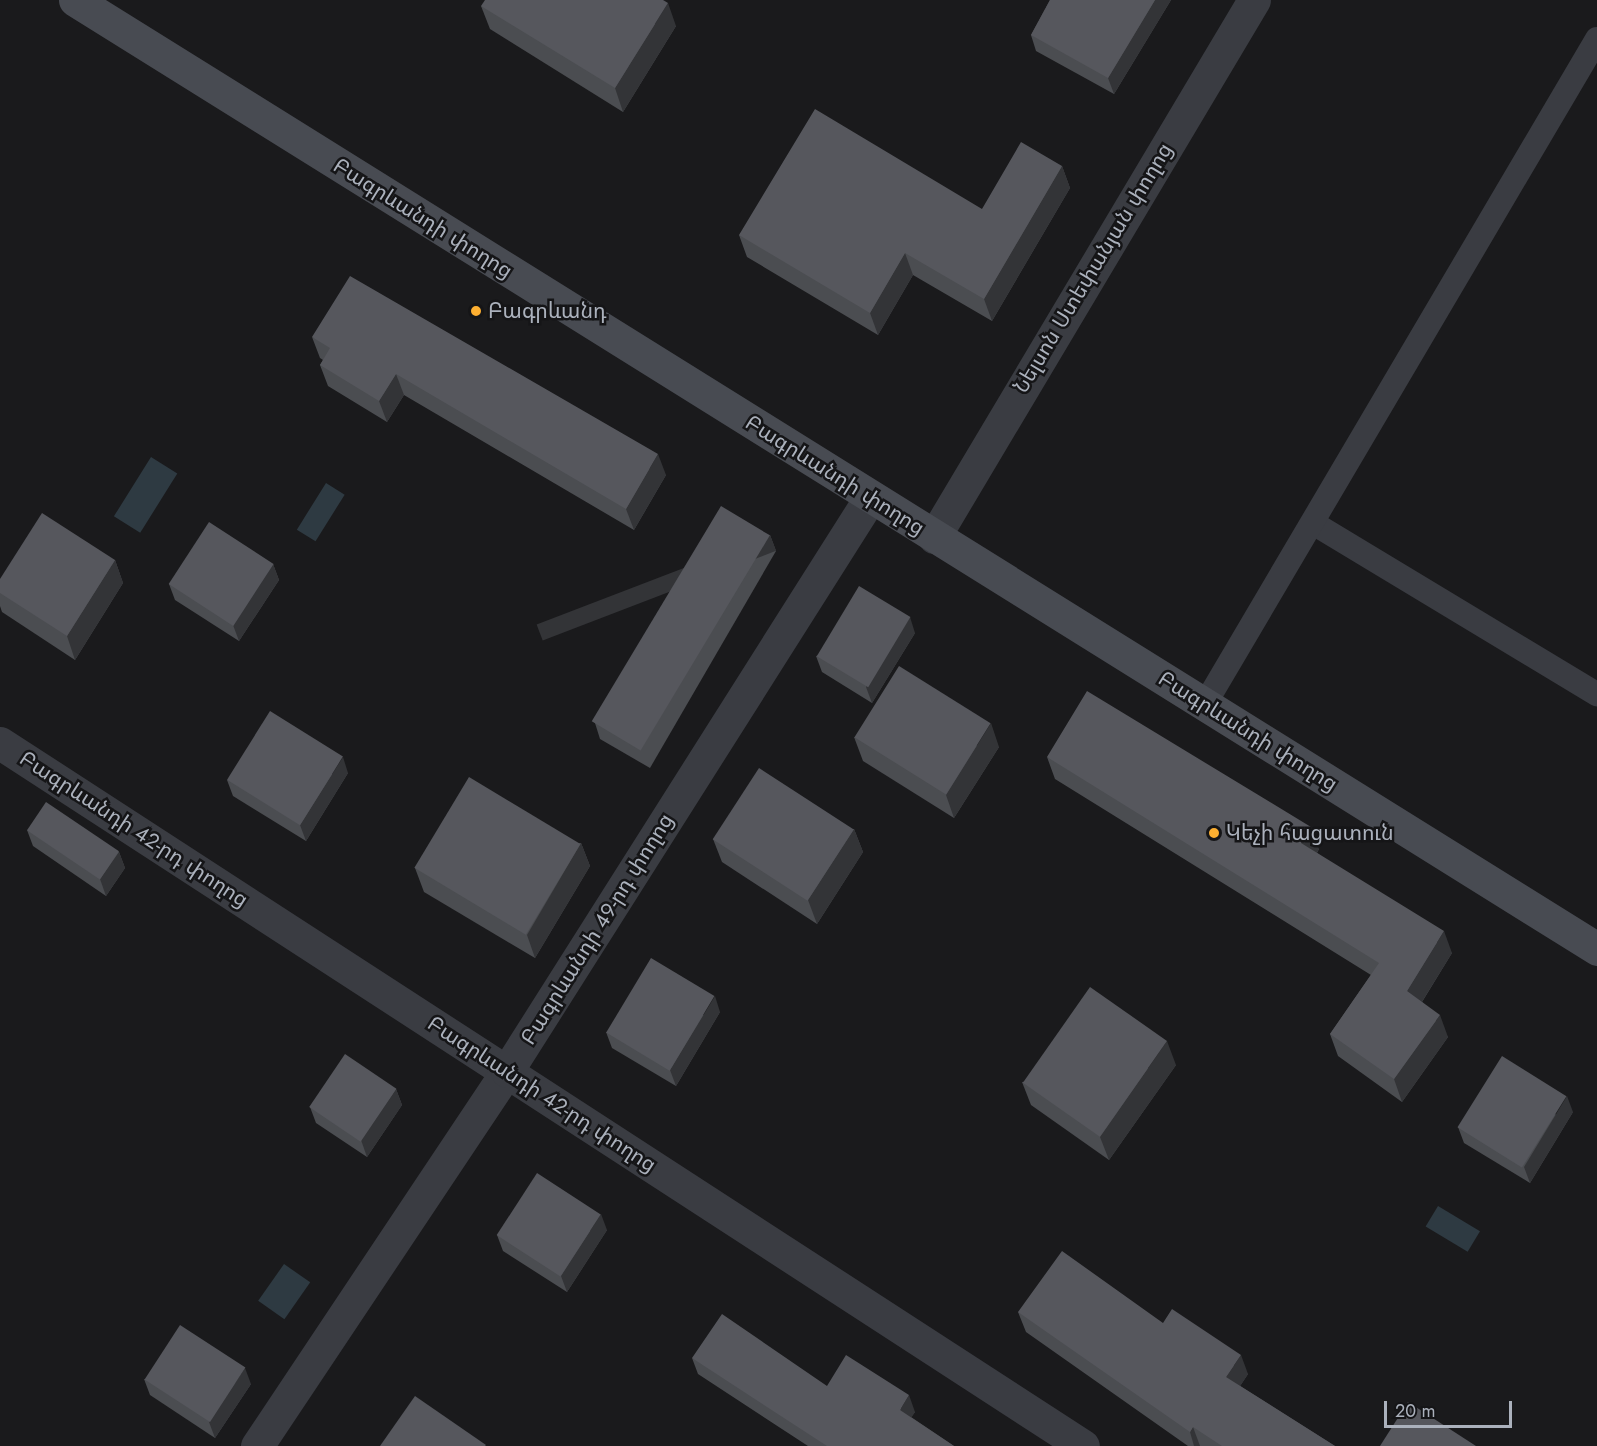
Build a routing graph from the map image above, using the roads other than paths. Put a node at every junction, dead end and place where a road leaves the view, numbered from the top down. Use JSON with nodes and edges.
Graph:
{"nodes":[{"id":1,"x":75,"y":0,"type":"edge"},
{"id":2,"x":1254,"y":0,"type":"edge"},
{"id":3,"x":1597,"y":39,"type":"edge"},
{"id":4,"x":870,"y":498,"type":"junction"},
{"id":5,"x":1312,"y":523,"type":"junction"},
{"id":6,"x":934,"y":537,"type":"junction"},
{"id":7,"x":1597,"y":694,"type":"edge"},
{"id":8,"x":1205,"y":704,"type":"junction"},
{"id":9,"x":0,"y":742,"type":"edge"},
{"id":10,"x":1597,"y":949,"type":"edge"},
{"id":11,"x":507,"y":1071,"type":"junction"},
{"id":12,"x":257,"y":1446,"type":"edge"},
{"id":13,"x":1083,"y":1446,"type":"edge"}],
"edges":[{"from":1,"to":4,"type":"main road","name":"Բագրևանդի փողոց"},
{"from":2,"to":6,"type":"street","name":"Նելսոն Ստեփանյան փողոց"},
{"from":3,"to":5,"type":"lane"},
{"from":4,"to":6,"type":"main road","name":"Բագրևանդի փողոց"},
{"from":4,"to":11,"type":"street","name":"Բագրևանդի 49-րդ փողոց"},
{"from":5,"to":7,"type":"lane"},
{"from":5,"to":8,"type":"lane"},
{"from":6,"to":8,"type":"main road","name":"Բագրևանդի փողոց"},
{"from":8,"to":10,"type":"main road","name":"Բագրևանդի փողոց"},
{"from":9,"to":11,"type":"street","name":"Բագրևանդի 42-րդ փողոց"},
{"from":11,"to":12,"type":"street","name":"Բագրևանդի 49-րդ փողոց"},
{"from":11,"to":13,"type":"street","name":"Բագրևանդի 42-րդ փողոց"}]}
